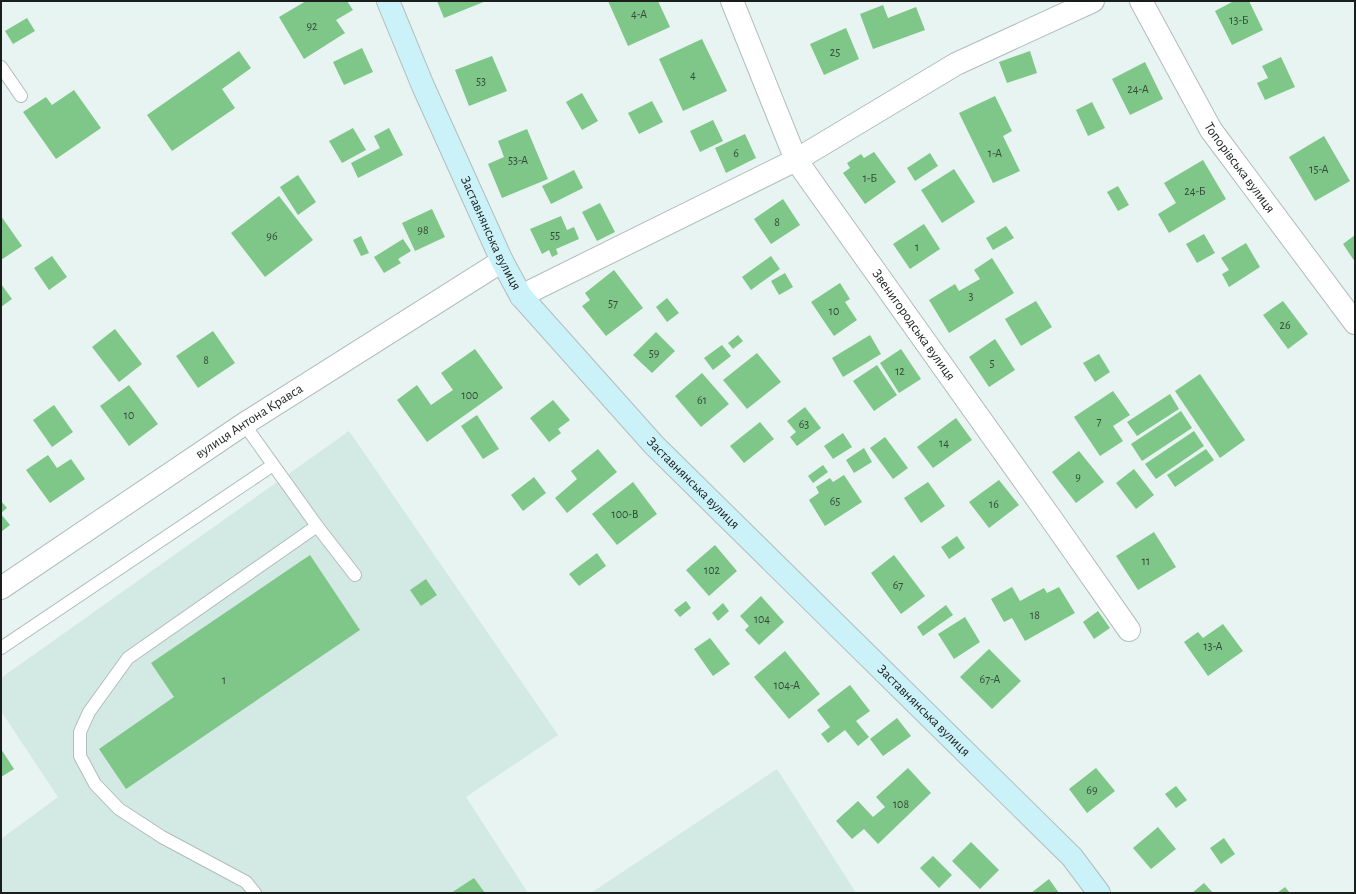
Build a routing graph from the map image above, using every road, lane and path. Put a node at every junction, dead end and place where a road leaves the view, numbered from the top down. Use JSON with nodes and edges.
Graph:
{"nodes":[{"id":1,"x":388,"y":1,"type":"edge"},
{"id":2,"x":732,"y":1,"type":"edge"},
{"id":3,"x":1093,"y":1,"type":"edge"},
{"id":4,"x":1141,"y":1,"type":"edge"},
{"id":5,"x":1,"y":67,"type":"edge"},
{"id":6,"x":20,"y":96,"type":"dead end"},
{"id":7,"x":796,"y":160,"type":"junction"},
{"id":8,"x":502,"y":262,"type":"junction"},
{"id":9,"x":521,"y":296,"type":"junction"},
{"id":10,"x":1355,"y":323,"type":"edge"},
{"id":11,"x":244,"y":424,"type":"junction"},
{"id":12,"x":274,"y":465,"type":"junction"},
{"id":13,"x":317,"y":526,"type":"junction"},
{"id":14,"x":355,"y":575,"type":"dead end"},
{"id":15,"x":1,"y":588,"type":"edge"},
{"id":16,"x":1129,"y":630,"type":"dead end"},
{"id":17,"x":1,"y":648,"type":"edge"},
{"id":18,"x":255,"y":893,"type":"edge"},
{"id":19,"x":1099,"y":893,"type":"edge"}],
"edges":[{"from":1,"to":8,"type":"street","name":"Заставнянська вулиця"},
{"from":2,"to":7,"type":"street","name":"Звенигородська вулиця"},
{"from":3,"to":7,"type":"street"},
{"from":4,"to":10,"type":"street","name":"Топорівська вулиця"},
{"from":5,"to":6,"type":"lane"},
{"from":7,"to":9,"type":"street"},
{"from":7,"to":16,"type":"street","name":"Звенигородська вулиця"},
{"from":8,"to":9,"type":"street","name":"Заставнянська вулиця"},
{"from":8,"to":11,"type":"street","name":"вулиця Антона Кравса"},
{"from":9,"to":19,"type":"street","name":"Заставнянська вулиця"},
{"from":11,"to":12,"type":"lane"},
{"from":11,"to":15,"type":"street","name":"вулиця Антона Кравса"},
{"from":12,"to":13,"type":"lane"},
{"from":12,"to":17,"type":"lane"},
{"from":13,"to":14,"type":"lane"},
{"from":13,"to":18,"type":"lane"}]}
